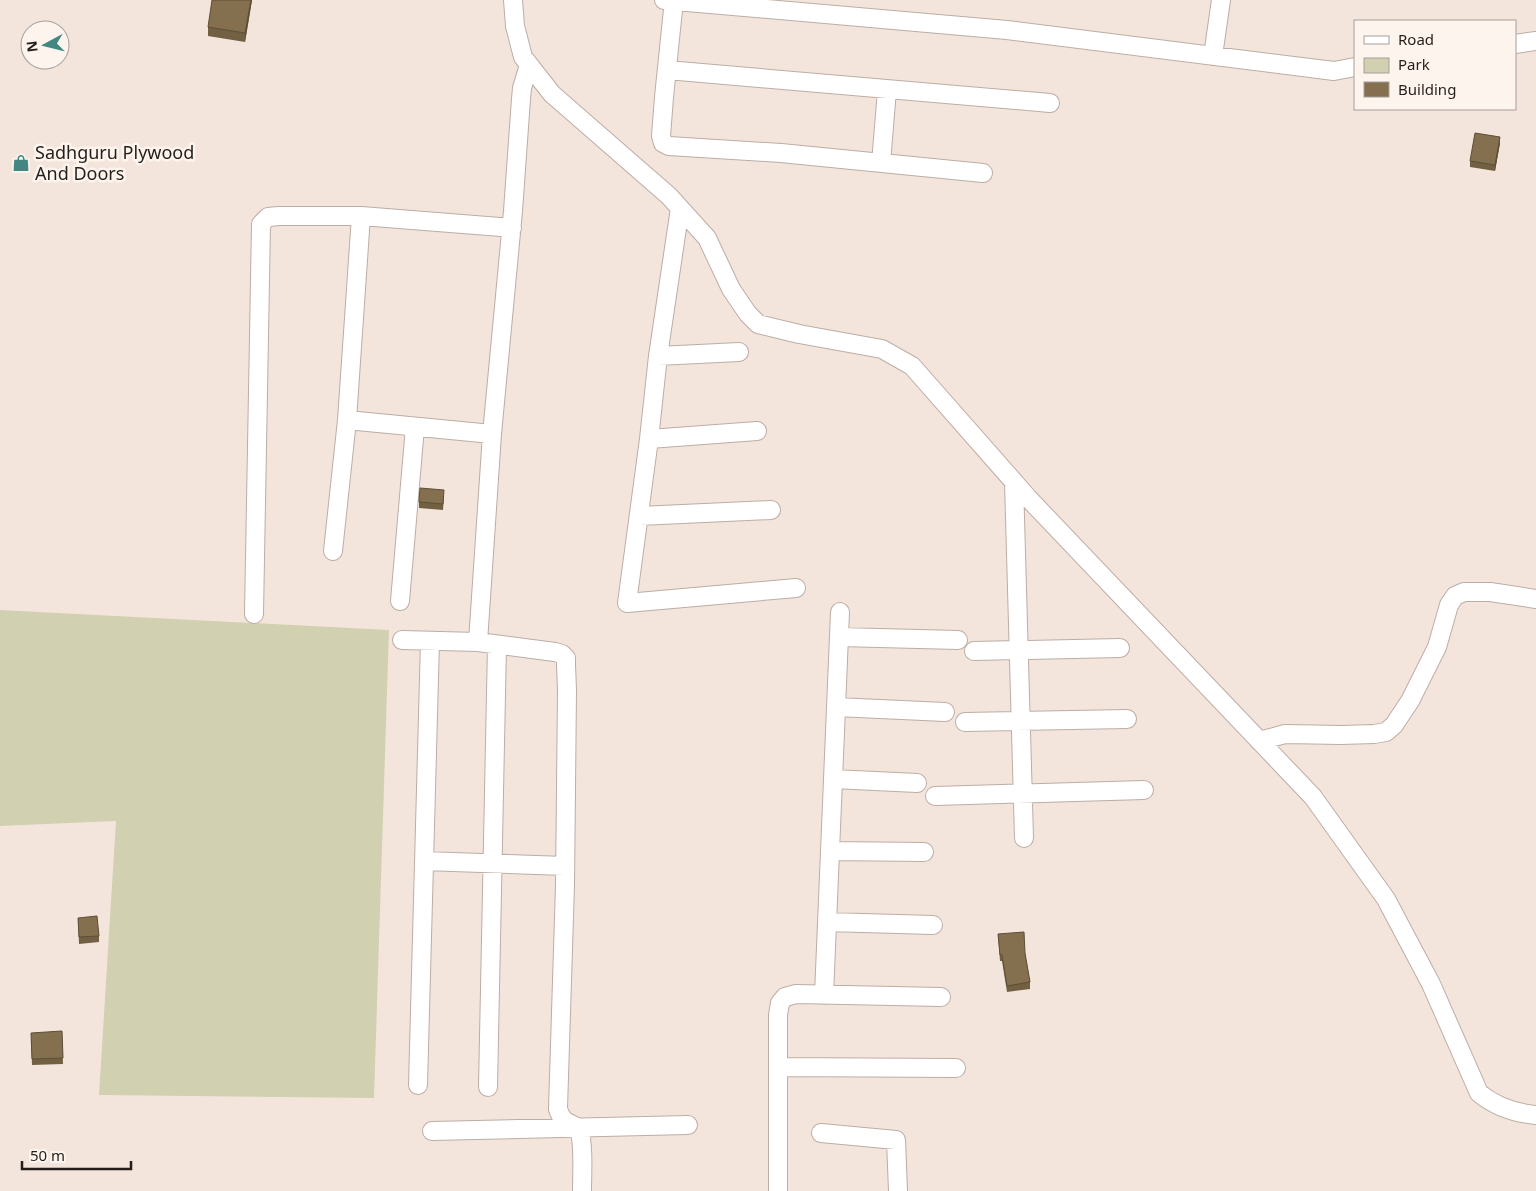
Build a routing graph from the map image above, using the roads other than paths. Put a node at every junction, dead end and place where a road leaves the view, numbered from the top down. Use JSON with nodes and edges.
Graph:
{"nodes":[{"id":1,"x":513,"y":0,"type":"edge"},
{"id":2,"x":671,"y":0,"type":"edge"},
{"id":3,"x":1221,"y":0,"type":"edge"},
{"id":4,"x":808,"y":7,"type":"edge"},
{"id":5,"x":1536,"y":41,"type":"edge"},
{"id":6,"x":1516,"y":44,"type":"edge"},
{"id":7,"x":1213,"y":56,"type":"junction"},
{"id":8,"x":529,"y":65,"type":"junction"},
{"id":9,"x":1354,"y":67,"type":"edge"},
{"id":10,"x":667,"y":70,"type":"junction"},
{"id":11,"x":887,"y":90,"type":"junction"},
{"id":12,"x":1050,"y":103,"type":"dead end"},
{"id":13,"x":881,"y":163,"type":"junction"},
{"id":14,"x":983,"y":173,"type":"dead end"},
{"id":15,"x":680,"y":208,"type":"junction"},
{"id":16,"x":361,"y":216,"type":"junction"},
{"id":17,"x":512,"y":228,"type":"junction"},
{"id":18,"x":739,"y":352,"type":"dead end"},
{"id":19,"x":658,"y":356,"type":"junction"},
{"id":20,"x":347,"y":420,"type":"junction"},
{"id":21,"x":415,"y":427,"type":"junction"},
{"id":22,"x":757,"y":431,"type":"dead end"},
{"id":23,"x":492,"y":434,"type":"junction"},
{"id":24,"x":649,"y":440,"type":"junction"},
{"id":25,"x":1014,"y":482,"type":"junction"},
{"id":26,"x":771,"y":510,"type":"dead end"},
{"id":27,"x":638,"y":516,"type":"junction"},
{"id":28,"x":333,"y":551,"type":"dead end"},
{"id":29,"x":796,"y":588,"type":"dead end"},
{"id":30,"x":1536,"y":599,"type":"edge"},
{"id":31,"x":400,"y":601,"type":"dead end"},
{"id":32,"x":840,"y":612,"type":"dead end"},
{"id":33,"x":254,"y":614,"type":"dead end"},
{"id":34,"x":839,"y":637,"type":"junction"},
{"id":35,"x":402,"y":640,"type":"dead end"},
{"id":36,"x":958,"y":640,"type":"dead end"},
{"id":37,"x":430,"y":641,"type":"junction"},
{"id":38,"x":478,"y":642,"type":"junction"},
{"id":39,"x":497,"y":645,"type":"junction"},
{"id":40,"x":1120,"y":648,"type":"dead end"},
{"id":41,"x":1019,"y":649,"type":"junction"},
{"id":42,"x":974,"y":651,"type":"dead end"},
{"id":43,"x":836,"y":707,"type":"junction"},
{"id":44,"x":945,"y":712,"type":"dead end"},
{"id":45,"x":1127,"y":719,"type":"dead end"},
{"id":46,"x":1021,"y":720,"type":"junction"},
{"id":47,"x":965,"y":722,"type":"dead end"},
{"id":48,"x":1259,"y":741,"type":"junction"},
{"id":49,"x":833,"y":779,"type":"junction"},
{"id":50,"x":917,"y":783,"type":"dead end"},
{"id":51,"x":1144,"y":790,"type":"dead end"},
{"id":52,"x":1023,"y":794,"type":"junction"},
{"id":53,"x":935,"y":796,"type":"dead end"},
{"id":54,"x":1024,"y":838,"type":"dead end"},
{"id":55,"x":830,"y":851,"type":"junction"},
{"id":56,"x":924,"y":852,"type":"dead end"},
{"id":57,"x":424,"y":861,"type":"junction"},
{"id":58,"x":493,"y":863,"type":"junction"},
{"id":59,"x":565,"y":866,"type":"junction"},
{"id":60,"x":827,"y":922,"type":"junction"},
{"id":61,"x":933,"y":925,"type":"dead end"},
{"id":62,"x":824,"y":995,"type":"junction"},
{"id":63,"x":941,"y":997,"type":"dead end"},
{"id":64,"x":778,"y":1067,"type":"junction"},
{"id":65,"x":956,"y":1068,"type":"dead end"},
{"id":66,"x":418,"y":1085,"type":"dead end"},
{"id":67,"x":488,"y":1087,"type":"dead end"},
{"id":68,"x":1536,"y":1115,"type":"edge"},
{"id":69,"x":688,"y":1125,"type":"dead end"},
{"id":70,"x":576,"y":1128,"type":"junction"},
{"id":71,"x":432,"y":1130,"type":"dead end"},
{"id":72,"x":821,"y":1132,"type":"dead end"},
{"id":73,"x":582,"y":1191,"type":"edge"},
{"id":74,"x":778,"y":1191,"type":"edge"},
{"id":75,"x":898,"y":1191,"type":"edge"}],
"edges":[{"from":1,"to":8,"type":"street"},
{"from":2,"to":4,"type":"street"},
{"from":2,"to":10,"type":"street"},
{"from":3,"to":7,"type":"street"},
{"from":4,"to":7,"type":"street"},
{"from":5,"to":6,"type":"street"},
{"from":7,"to":9,"type":"street"},
{"from":8,"to":15,"type":"street"},
{"from":8,"to":17,"type":"street"},
{"from":10,"to":11,"type":"street"},
{"from":10,"to":13,"type":"street"},
{"from":11,"to":12,"type":"street"},
{"from":11,"to":13,"type":"street"},
{"from":13,"to":14,"type":"street"},
{"from":15,"to":19,"type":"street"},
{"from":15,"to":25,"type":"street"},
{"from":16,"to":17,"type":"street"},
{"from":16,"to":20,"type":"street"},
{"from":16,"to":33,"type":"street"},
{"from":17,"to":23,"type":"street"},
{"from":18,"to":19,"type":"street"},
{"from":19,"to":24,"type":"street"},
{"from":20,"to":21,"type":"street"},
{"from":20,"to":28,"type":"street"},
{"from":21,"to":23,"type":"street"},
{"from":21,"to":31,"type":"street"},
{"from":22,"to":24,"type":"street"},
{"from":23,"to":38,"type":"street"},
{"from":24,"to":27,"type":"street"},
{"from":25,"to":41,"type":"street"},
{"from":25,"to":48,"type":"street"},
{"from":26,"to":27,"type":"street"},
{"from":27,"to":29,"type":"street"},
{"from":30,"to":48,"type":"street"},
{"from":32,"to":34,"type":"street"},
{"from":34,"to":36,"type":"street"},
{"from":34,"to":43,"type":"street"},
{"from":35,"to":37,"type":"street"},
{"from":37,"to":38,"type":"street"},
{"from":37,"to":57,"type":"street"},
{"from":38,"to":39,"type":"street"},
{"from":39,"to":58,"type":"street"},
{"from":39,"to":59,"type":"street"},
{"from":40,"to":41,"type":"street"},
{"from":41,"to":42,"type":"street"},
{"from":41,"to":46,"type":"street"},
{"from":43,"to":44,"type":"street"},
{"from":43,"to":49,"type":"street"},
{"from":45,"to":46,"type":"street"},
{"from":46,"to":47,"type":"street"},
{"from":46,"to":52,"type":"street"},
{"from":48,"to":68,"type":"street"},
{"from":49,"to":50,"type":"street"},
{"from":49,"to":55,"type":"street"},
{"from":51,"to":52,"type":"street"},
{"from":52,"to":53,"type":"street"},
{"from":52,"to":54,"type":"street"},
{"from":55,"to":56,"type":"street"},
{"from":55,"to":60,"type":"street"},
{"from":57,"to":58,"type":"street"},
{"from":57,"to":66,"type":"street"},
{"from":58,"to":59,"type":"street"},
{"from":58,"to":67,"type":"street"},
{"from":59,"to":70,"type":"street"},
{"from":60,"to":61,"type":"street"},
{"from":60,"to":62,"type":"street"},
{"from":62,"to":63,"type":"street"},
{"from":62,"to":64,"type":"street"},
{"from":64,"to":65,"type":"street"},
{"from":64,"to":74,"type":"street"},
{"from":69,"to":70,"type":"street"},
{"from":70,"to":71,"type":"street"},
{"from":70,"to":73,"type":"street"},
{"from":72,"to":75,"type":"street"}]}
